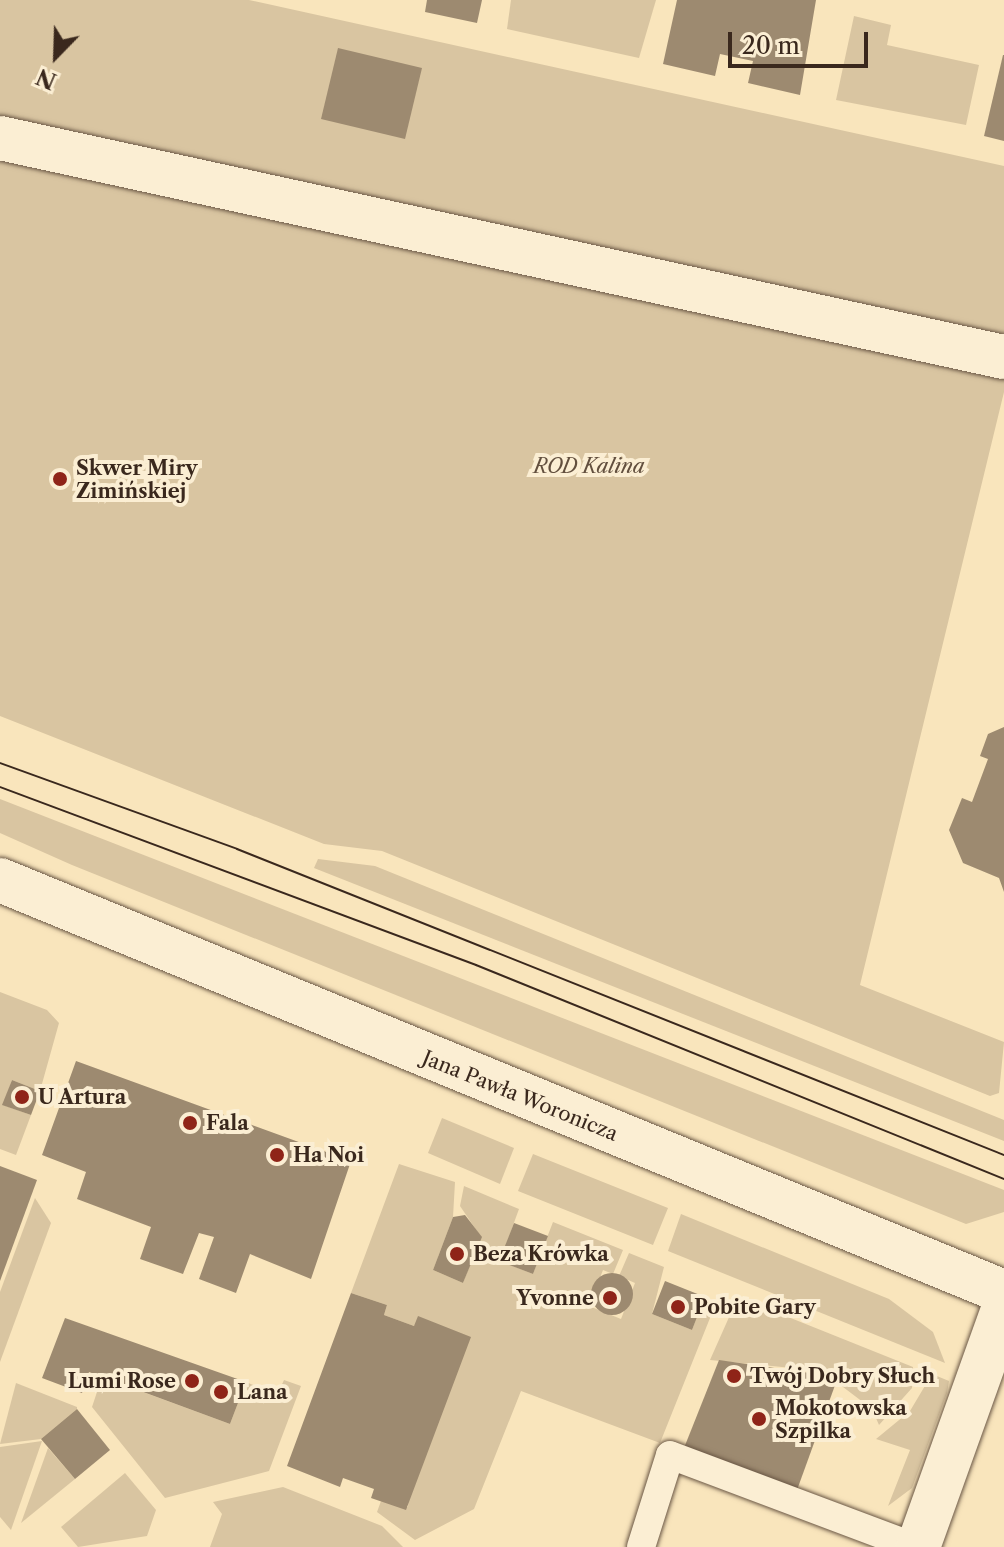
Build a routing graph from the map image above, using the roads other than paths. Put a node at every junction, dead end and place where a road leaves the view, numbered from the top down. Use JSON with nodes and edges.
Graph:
{"nodes":[{"id":1,"x":0,"y":138,"type":"edge"},
{"id":2,"x":1004,"y":357,"type":"edge"},
{"id":3,"x":12,"y":892,"type":"edge"},
{"id":4,"x":1004,"y":1292,"type":"edge"},
{"id":5,"x":1004,"y":1307,"type":"edge"},
{"id":6,"x":641,"y":1547,"type":"edge"},
{"id":7,"x":917,"y":1547,"type":"edge"}],
"edges":[{"from":1,"to":2,"type":"street"},
{"from":3,"to":4,"type":"street","name":"Jana Pawła Woronicza"},
{"from":5,"to":7,"type":"street"},
{"from":6,"to":7,"type":"lane"}]}
